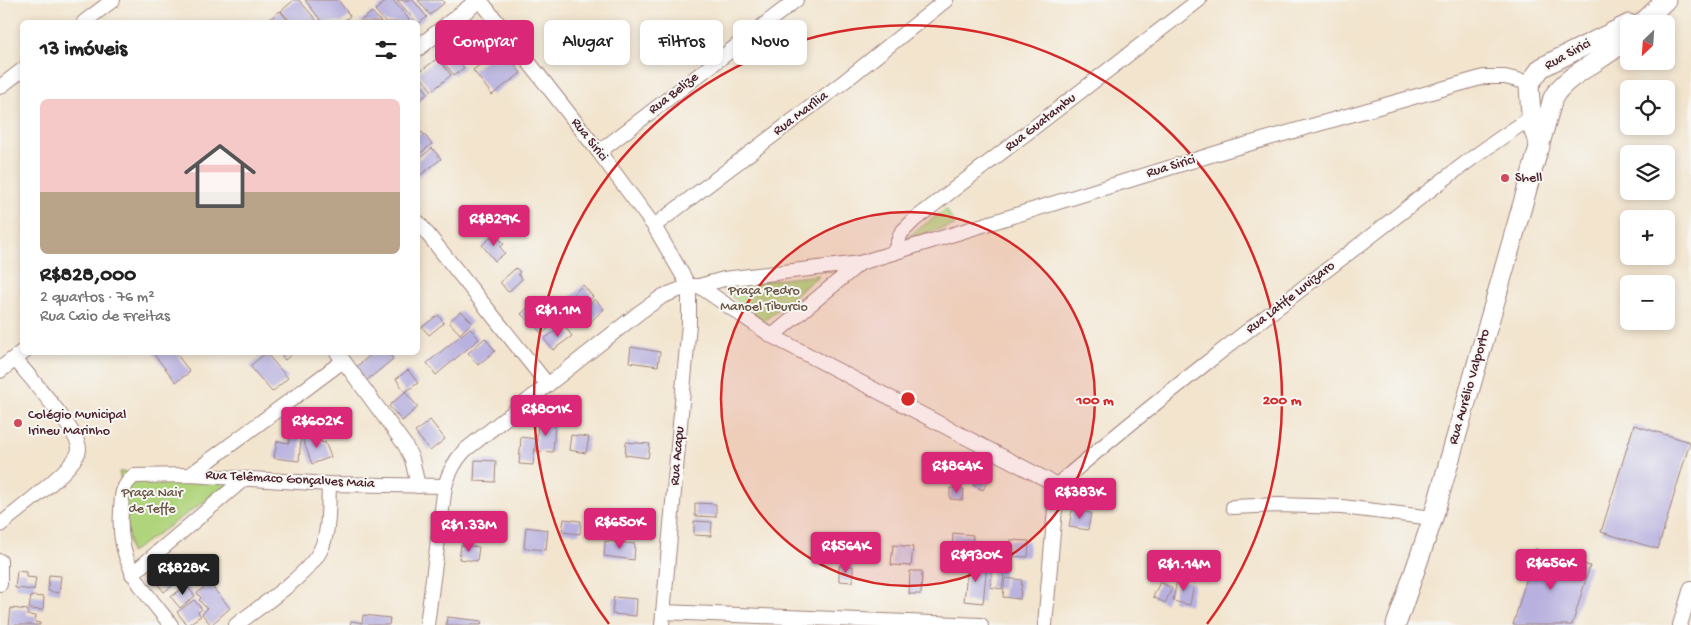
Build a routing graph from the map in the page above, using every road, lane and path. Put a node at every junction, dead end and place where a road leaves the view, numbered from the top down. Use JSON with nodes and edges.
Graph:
{"nodes":[{"id":1,"x":113,"y":0,"type":"edge"},
{"id":2,"x":480,"y":0,"type":"edge"},
{"id":3,"x":796,"y":0,"type":"edge"},
{"id":4,"x":946,"y":0,"type":"edge"},
{"id":5,"x":1199,"y":0,"type":"edge"},
{"id":6,"x":1666,"y":0,"type":"edge"},
{"id":7,"x":1649,"y":15,"type":"edge"},
{"id":8,"x":87,"y":20,"type":"edge"},
{"id":9,"x":1620,"y":28,"type":"edge"},
{"id":10,"x":1620,"y":45,"type":"edge"},
{"id":11,"x":420,"y":46,"type":"edge"},
{"id":12,"x":20,"y":72,"type":"edge"},
{"id":13,"x":1530,"y":83,"type":"junction"},
{"id":14,"x":0,"y":87,"type":"edge"},
{"id":15,"x":1530,"y":118,"type":"junction"},
{"id":16,"x":1540,"y":147,"type":"junction"},
{"id":17,"x":599,"y":152,"type":"junction"},
{"id":18,"x":420,"y":225,"type":"edge"},
{"id":19,"x":654,"y":226,"type":"junction"},
{"id":20,"x":894,"y":253,"type":"junction"},
{"id":21,"x":860,"y":263,"type":"junction"},
{"id":22,"x":694,"y":286,"type":"junction"},
{"id":23,"x":772,"y":336,"type":"junction"},
{"id":24,"x":19,"y":356,"type":"edge"},
{"id":25,"x":340,"y":357,"type":"edge"},
{"id":26,"x":0,"y":370,"type":"edge"},
{"id":27,"x":548,"y":386,"type":"junction"},
{"id":28,"x":190,"y":475,"type":"junction"},
{"id":29,"x":244,"y":479,"type":"junction"},
{"id":30,"x":329,"y":484,"type":"junction"},
{"id":31,"x":1056,"y":485,"type":"junction"},
{"id":32,"x":418,"y":486,"type":"junction"},
{"id":33,"x":445,"y":486,"type":"junction"},
{"id":34,"x":1233,"y":507,"type":"dead end"},
{"id":35,"x":1433,"y":518,"type":"junction"},
{"id":36,"x":0,"y":525,"type":"edge"},
{"id":37,"x":0,"y":561,"type":"edge"},
{"id":38,"x":132,"y":574,"type":"junction"},
{"id":39,"x":0,"y":584,"type":"edge"},
{"id":40,"x":1691,"y":588,"type":"edge"},
{"id":41,"x":663,"y":618,"type":"edge"},
{"id":42,"x":171,"y":625,"type":"edge"},
{"id":43,"x":236,"y":625,"type":"edge"},
{"id":44,"x":427,"y":625,"type":"edge"},
{"id":45,"x":980,"y":625,"type":"edge"},
{"id":46,"x":1045,"y":625,"type":"edge"},
{"id":47,"x":1396,"y":625,"type":"edge"},
{"id":48,"x":1680,"y":625,"type":"edge"}],
"edges":[{"from":1,"to":8,"type":"street"},
{"from":2,"to":11,"type":"street"},
{"from":2,"to":17,"type":"street","name":"Rua Sirici"},
{"from":3,"to":17,"type":"street","name":"Rua Belize"},
{"from":4,"to":19,"type":"street","name":"Rua Marília"},
{"from":5,"to":20,"type":"street","name":"Rua Guatambu"},
{"from":6,"to":7,"type":"main road"},
{"from":9,"to":13,"type":"main road","name":"Rua Sirici"},
{"from":10,"to":16,"type":"main road"},
{"from":12,"to":14,"type":"street"},
{"from":13,"to":15,"type":"main road"},
{"from":13,"to":20,"type":"street","name":"Rua Sirici"},
{"from":15,"to":16,"type":"main road"},
{"from":15,"to":31,"type":"street","name":"Rua Latife Luvizaro"},
{"from":16,"to":35,"type":"main road","name":"Rua Aurélio Valporto"},
{"from":17,"to":19,"type":"street","name":"Rua Sirici"},
{"from":18,"to":27,"type":"street"},
{"from":19,"to":22,"type":"street","name":"Rua Sirici"},
{"from":20,"to":21,"type":"street","name":"Rua Sirici"},
{"from":21,"to":22,"type":"street","name":"Rua Sirici"},
{"from":21,"to":23,"type":"street"},
{"from":22,"to":23,"type":"street"},
{"from":22,"to":27,"type":"street"},
{"from":22,"to":41,"type":"street","name":"Rua Acapu"},
{"from":23,"to":31,"type":"street"},
{"from":24,"to":26,"type":"street"},
{"from":24,"to":36,"type":"street"},
{"from":25,"to":28,"type":"street"},
{"from":25,"to":32,"type":"street"},
{"from":27,"to":33,"type":"street"},
{"from":28,"to":29,"type":"street","name":"Rua Telêmaco Gonçalves Maia"},
{"from":28,"to":38,"type":"street","name":"Rua Telêmaco Gonçalves Maia"},
{"from":29,"to":30,"type":"street","name":"Rua Telêmaco Gonçalves Maia"},
{"from":29,"to":38,"type":"street"},
{"from":30,"to":32,"type":"street","name":"Rua Telêmaco Gonçalves Maia"},
{"from":30,"to":43,"type":"street"},
{"from":31,"to":46,"type":"street"},
{"from":32,"to":33,"type":"street","name":"Rua Telêmaco Gonçalves Maia"},
{"from":33,"to":44,"type":"street"},
{"from":34,"to":35,"type":"street"},
{"from":35,"to":47,"type":"main road","name":"Rua Aurélio Valporto"},
{"from":37,"to":39,"type":"street"},
{"from":38,"to":42,"type":"street"},
{"from":40,"to":48,"type":"street"},
{"from":41,"to":45,"type":"street"}]}
